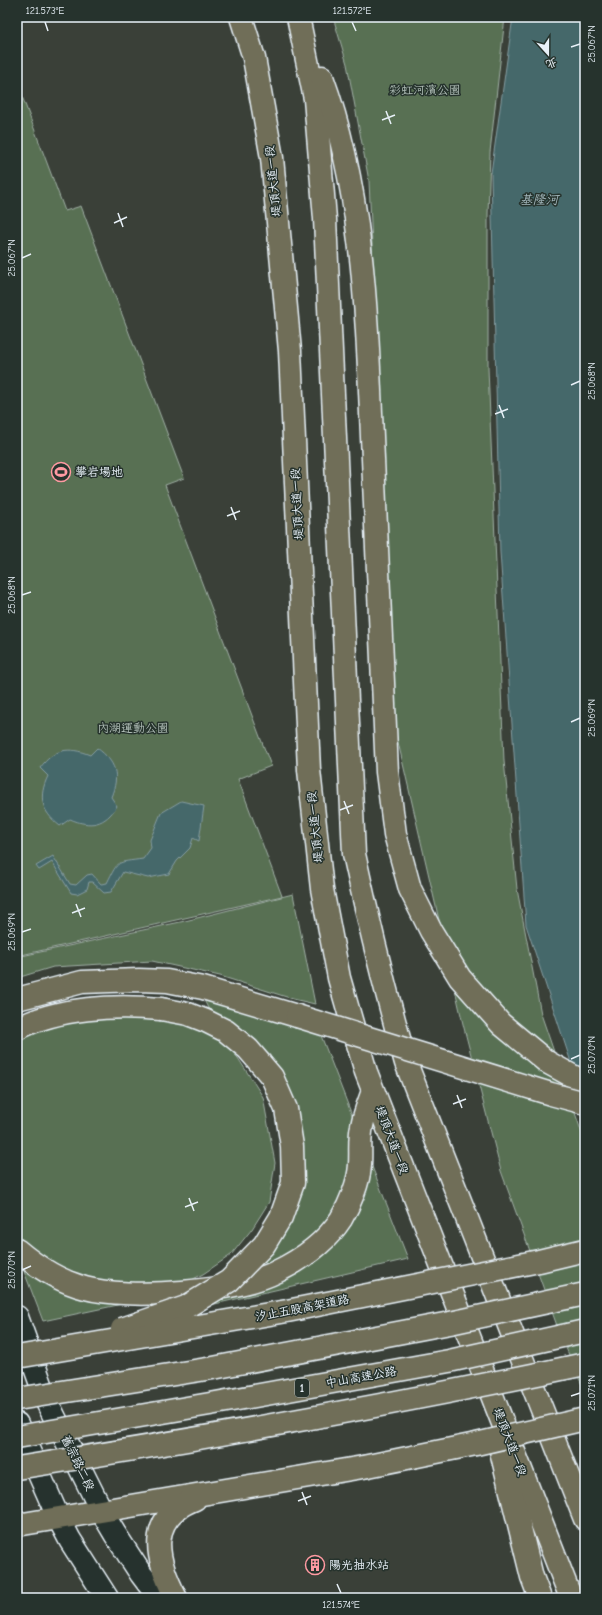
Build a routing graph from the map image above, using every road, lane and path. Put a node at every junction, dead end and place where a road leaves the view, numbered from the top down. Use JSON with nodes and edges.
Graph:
{"nodes":[{"id":1,"x":241,"y":17,"type":"edge"},
{"id":2,"x":299,"y":17,"type":"edge"},
{"id":3,"x":18,"y":999,"type":"edge"},
{"id":4,"x":17,"y":1029,"type":"edge"},
{"id":5,"x":585,"y":1083,"type":"edge"},
{"id":6,"x":373,"y":1091,"type":"junction"},
{"id":7,"x":585,"y":1103,"type":"edge"},
{"id":8,"x":17,"y":1250,"type":"edge"},
{"id":9,"x":585,"y":1250,"type":"edge"},
{"id":10,"x":585,"y":1294,"type":"edge"},
{"id":11,"x":17,"y":1317,"type":"edge"},
{"id":12,"x":585,"y":1330,"type":"edge"},
{"id":13,"x":25,"y":1356,"type":"edge"},
{"id":14,"x":585,"y":1364,"type":"edge"},
{"id":15,"x":481,"y":1369,"type":"junction"},
{"id":16,"x":17,"y":1399,"type":"edge"},
{"id":17,"x":585,"y":1419,"type":"edge"},
{"id":18,"x":17,"y":1424,"type":"edge"},
{"id":19,"x":17,"y":1437,"type":"edge"},
{"id":20,"x":17,"y":1468,"type":"edge"},
{"id":21,"x":217,"y":1491,"type":"junction"},
{"id":22,"x":102,"y":1512,"type":"junction"},
{"id":23,"x":59,"y":1519,"type":"junction"},
{"id":24,"x":585,"y":1519,"type":"edge"},
{"id":25,"x":17,"y":1525,"type":"edge"},
{"id":26,"x":107,"y":1598,"type":"edge"},
{"id":27,"x":159,"y":1598,"type":"edge"},
{"id":28,"x":176,"y":1598,"type":"edge"},
{"id":29,"x":540,"y":1598,"type":"edge"},
{"id":30,"x":571,"y":1598,"type":"edge"}],
"edges":[{"from":1,"to":6,"type":"highway","name":"堤頂大道一段"},
{"from":2,"to":5,"type":"highway"},
{"from":2,"to":24,"type":"highway"},
{"from":3,"to":7,"type":"highway","bridge":true},
{"from":4,"to":13,"type":"highway","bridge":true},
{"from":6,"to":8,"type":"highway"},
{"from":6,"to":15,"type":"highway","name":"堤頂大道一段"},
{"from":9,"to":13,"type":"highway","name":"汐止五股高架道路","bridge":true},
{"from":10,"to":16,"type":"highway","bridge":true},
{"from":11,"to":22,"type":"main road","name":"舊宗路二段"},
{"from":12,"to":19,"type":"highway","name":"中山高速公路","number":"1","bridge":true},
{"from":14,"to":20,"type":"highway","bridge":true},
{"from":15,"to":29,"type":"highway"},
{"from":15,"to":30,"type":"highway","name":"堤頂大道一段"},
{"from":17,"to":21,"type":"highway","bridge":true},
{"from":18,"to":23,"type":"main road"},
{"from":21,"to":22,"type":"highway"},
{"from":21,"to":28,"type":"highway"},
{"from":22,"to":23,"type":"highway"},
{"from":22,"to":27,"type":"main road","name":"舊宗路二段"},
{"from":23,"to":25,"type":"highway"},
{"from":23,"to":26,"type":"main road"}]}
